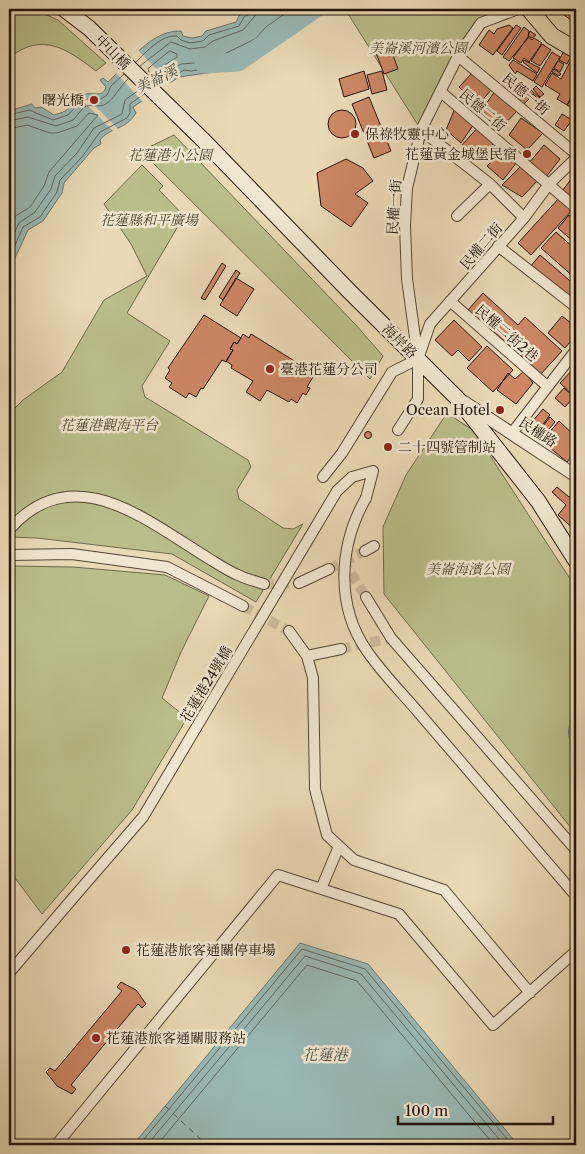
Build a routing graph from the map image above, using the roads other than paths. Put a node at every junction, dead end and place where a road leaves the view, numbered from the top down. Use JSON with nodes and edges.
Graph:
{"nodes":[{"id":1,"x":64,"y":9,"type":"edge"},
{"id":2,"x":518,"y":9,"type":"edge"},
{"id":3,"x":529,"y":9,"type":"edge"},
{"id":4,"x":576,"y":50,"type":"edge"},
{"id":5,"x":458,"y":56,"type":"junction"},
{"id":6,"x":441,"y":92,"type":"junction"},
{"id":7,"x":421,"y":130,"type":"junction"},
{"id":8,"x":202,"y":139,"type":"joint"},
{"id":9,"x":576,"y":154,"type":"edge"},
{"id":10,"x":576,"y":158,"type":"edge"},
{"id":11,"x":490,"y":184,"type":"junction"},
{"id":12,"x":549,"y":184,"type":"junction"},
{"id":13,"x":576,"y":208,"type":"edge"},
{"id":14,"x":457,"y":216,"type":"dead end"},
{"id":15,"x":524,"y":218,"type":"junction"},
{"id":16,"x":498,"y":246,"type":"junction"},
{"id":17,"x":450,"y":300,"type":"junction"},
{"id":18,"x":576,"y":307,"type":"edge"},
{"id":19,"x":576,"y":350,"type":"edge"},
{"id":20,"x":418,"y":359,"type":"junction"},
{"id":21,"x":547,"y":386,"type":"junction"},
{"id":22,"x":457,"y":398,"type":"junction"},
{"id":23,"x":398,"y":430,"type":"dead end"},
{"id":24,"x":512,"y":433,"type":"junction"},
{"id":25,"x":576,"y":476,"type":"edge"},
{"id":26,"x":323,"y":477,"type":"dead end"},
{"id":27,"x":9,"y":530,"type":"edge"},
{"id":28,"x":9,"y":555,"type":"edge"},
{"id":29,"x":576,"y":561,"type":"edge"},
{"id":30,"x":329,"y":569,"type":"tunnel mouth"},
{"id":31,"x":264,"y":584,"type":"tunnel mouth"},
{"id":32,"x":299,"y":584,"type":"tunnel mouth"},
{"id":33,"x":366,"y":597,"type":"tunnel mouth"},
{"id":34,"x":243,"y":606,"type":"tunnel mouth"},
{"id":35,"x":289,"y":631,"type":"tunnel mouth"},
{"id":36,"x":341,"y":649,"type":"tunnel mouth"},
{"id":37,"x":307,"y":656,"type":"junction"},
{"id":38,"x":339,"y":846,"type":"junction"},
{"id":39,"x":576,"y":850,"type":"edge"},
{"id":40,"x":321,"y":889,"type":"junction"},
{"id":41,"x":576,"y":896,"type":"edge"},
{"id":42,"x":576,"y":951,"type":"edge"},
{"id":43,"x":9,"y":973,"type":"edge"},
{"id":44,"x":530,"y":992,"type":"junction"},
{"id":45,"x":56,"y":1145,"type":"edge"}],
"edges":[{"from":1,"to":8,"type":"main road","name":"中山橋"},
{"from":2,"to":5,"type":"street","name":"民權一街"},
{"from":3,"to":4,"type":"main road"},
{"from":5,"to":6,"type":"street","name":"民權一街"},
{"from":5,"to":9,"type":"street","name":"民德一街"},
{"from":6,"to":7,"type":"street","name":"民權一街"},
{"from":6,"to":12,"type":"street","name":"民德二街"},
{"from":7,"to":11,"type":"street"},
{"from":7,"to":20,"type":"street","name":"民權一街"},
{"from":8,"to":20,"type":"main road","name":"海岸路"},
{"from":10,"to":12,"type":"street","name":"民權二街"},
{"from":11,"to":14,"type":"street"},
{"from":11,"to":15,"type":"street"},
{"from":12,"to":13,"type":"street","name":"民德二街"},
{"from":12,"to":15,"type":"street","name":"民權二街"},
{"from":15,"to":16,"type":"street","name":"民權二街"},
{"from":16,"to":17,"type":"street","name":"民權二街"},
{"from":16,"to":18,"type":"street"},
{"from":17,"to":20,"type":"street","name":"民權二街"},
{"from":17,"to":21,"type":"street","name":"民權二街2巷"},
{"from":19,"to":21,"type":"street"},
{"from":20,"to":22,"type":"main road","name":"海岸路"},
{"from":20,"to":23,"type":"street"},
{"from":20,"to":26,"type":"street"},
{"from":21,"to":24,"type":"street"},
{"from":22,"to":24,"type":"street","name":"民權路"},
{"from":22,"to":29,"type":"main road","name":"海岸路"},
{"from":24,"to":25,"type":"street","name":"民權路"},
{"from":27,"to":31,"type":"street"},
{"from":28,"to":34,"type":"street"},
{"from":30,"to":32,"type":"street"},
{"from":33,"to":39,"type":"street"},
{"from":35,"to":37,"type":"street"},
{"from":36,"to":37,"type":"street"},
{"from":37,"to":38,"type":"street"},
{"from":38,"to":40,"type":"street"},
{"from":38,"to":44,"type":"street"},
{"from":40,"to":44,"type":"street"},
{"from":40,"to":45,"type":"street"},
{"from":41,"to":43,"type":"street","name":"花蓮港24號橋","bridge":true},
{"from":42,"to":44,"type":"street"}]}
